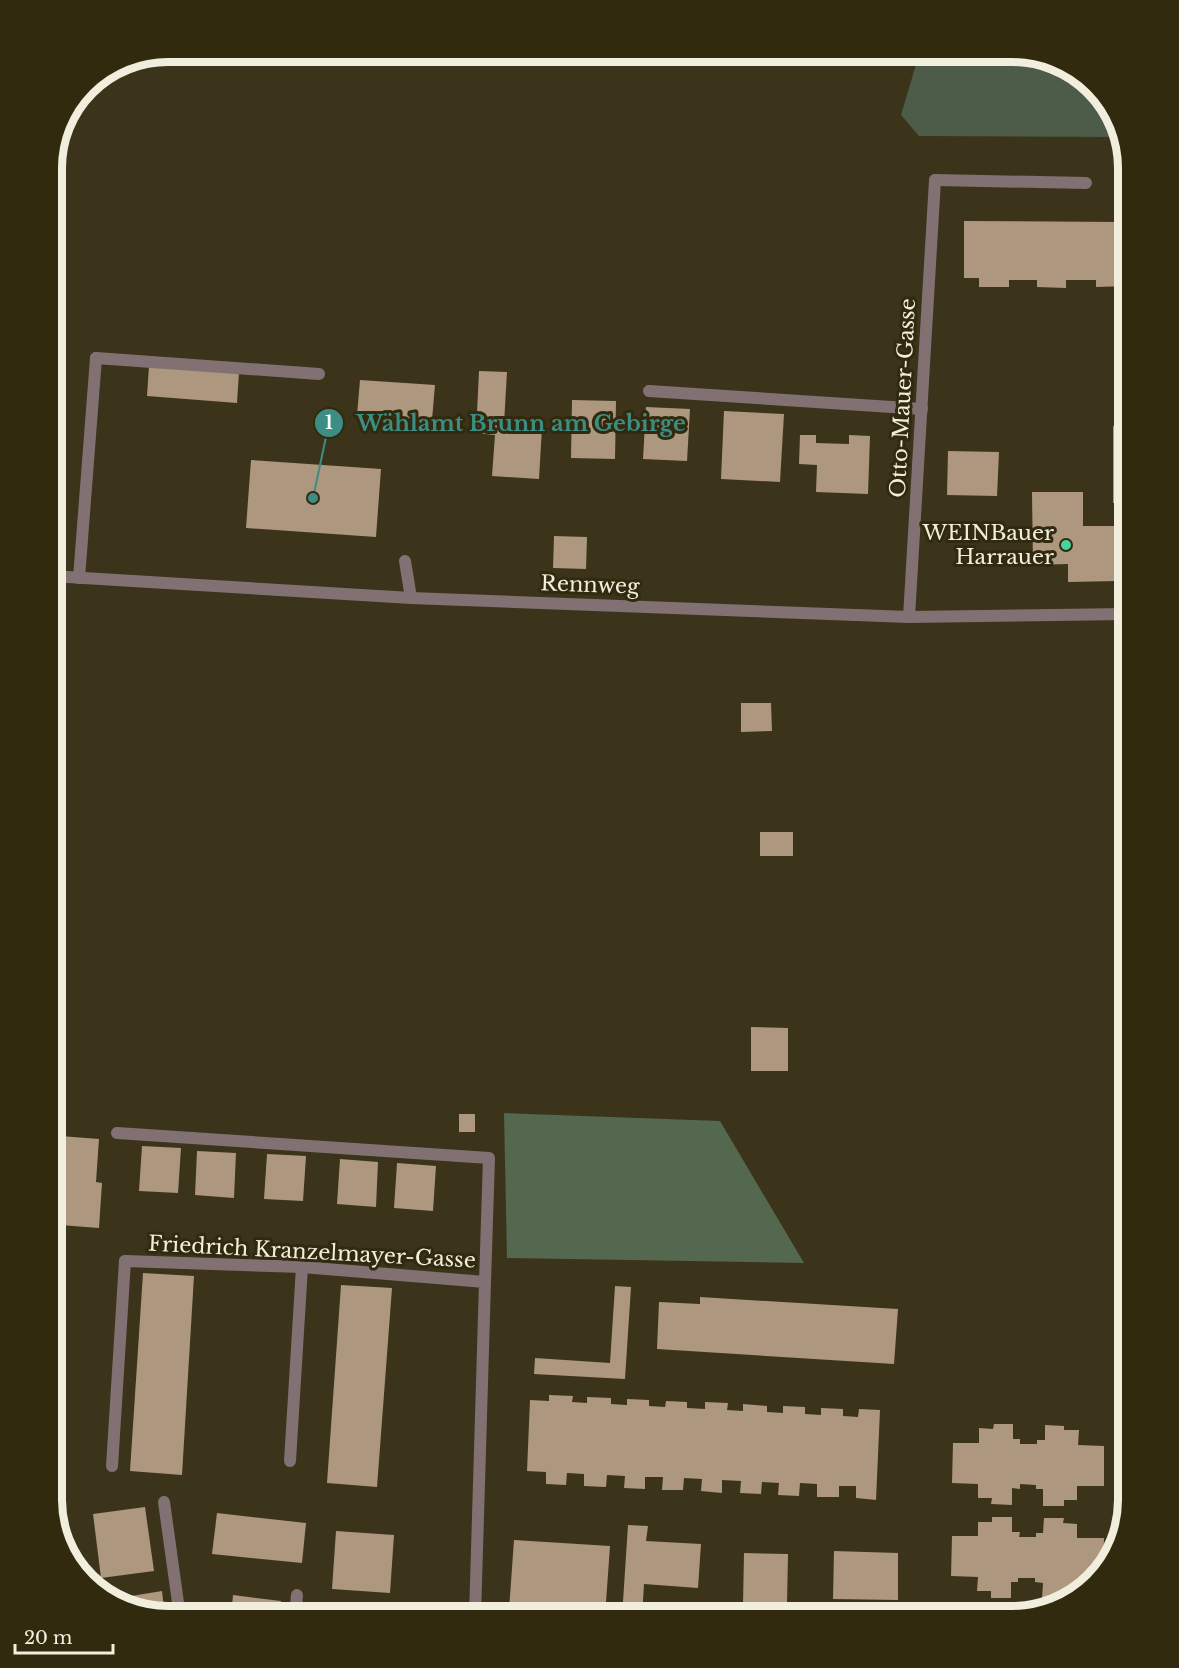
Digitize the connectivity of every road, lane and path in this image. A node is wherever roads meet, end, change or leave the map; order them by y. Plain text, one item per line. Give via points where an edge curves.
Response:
1 (1086, 183) dead end
2 (319, 374) dead end
3 (649, 391) dead end
4 (922, 409) junction
5 (405, 561) dead end
6 (62, 577) edge
7 (79, 578) junction
8 (411, 598) junction
9 (1118, 614) edge
10 (909, 617) junction
11 (117, 1133) dead end
12 (302, 1267) junction
13 (485, 1282) junction
14 (290, 1461) dead end
15 (112, 1466) dead end
16 (164, 1502) dead end
17 (297, 1595) dead end
18 (178, 1606) edge
19 (296, 1606) edge
20 (475, 1606) edge

1 - 4 street, Otto-Mauer-Gasse via 935,180
2 - 7 street via 96,358
3 - 4 street
4 - 10 street, Otto-Mauer-Gasse
5 - 8 street
6 - 7 street, Rennweg
7 - 8 street, Rennweg
8 - 10 street, Rennweg
9 - 10 street, Rennweg
11 - 13 street via 489,1158
12 - 13 street, Friedrich Kranzelmayer-Gasse
12 - 14 street
12 - 15 street, Friedrich Kranzelmayer-Gasse via 125,1261
13 - 20 street, Friedrich Kranzelmayer-Gasse
16 - 18 street
17 - 19 street

